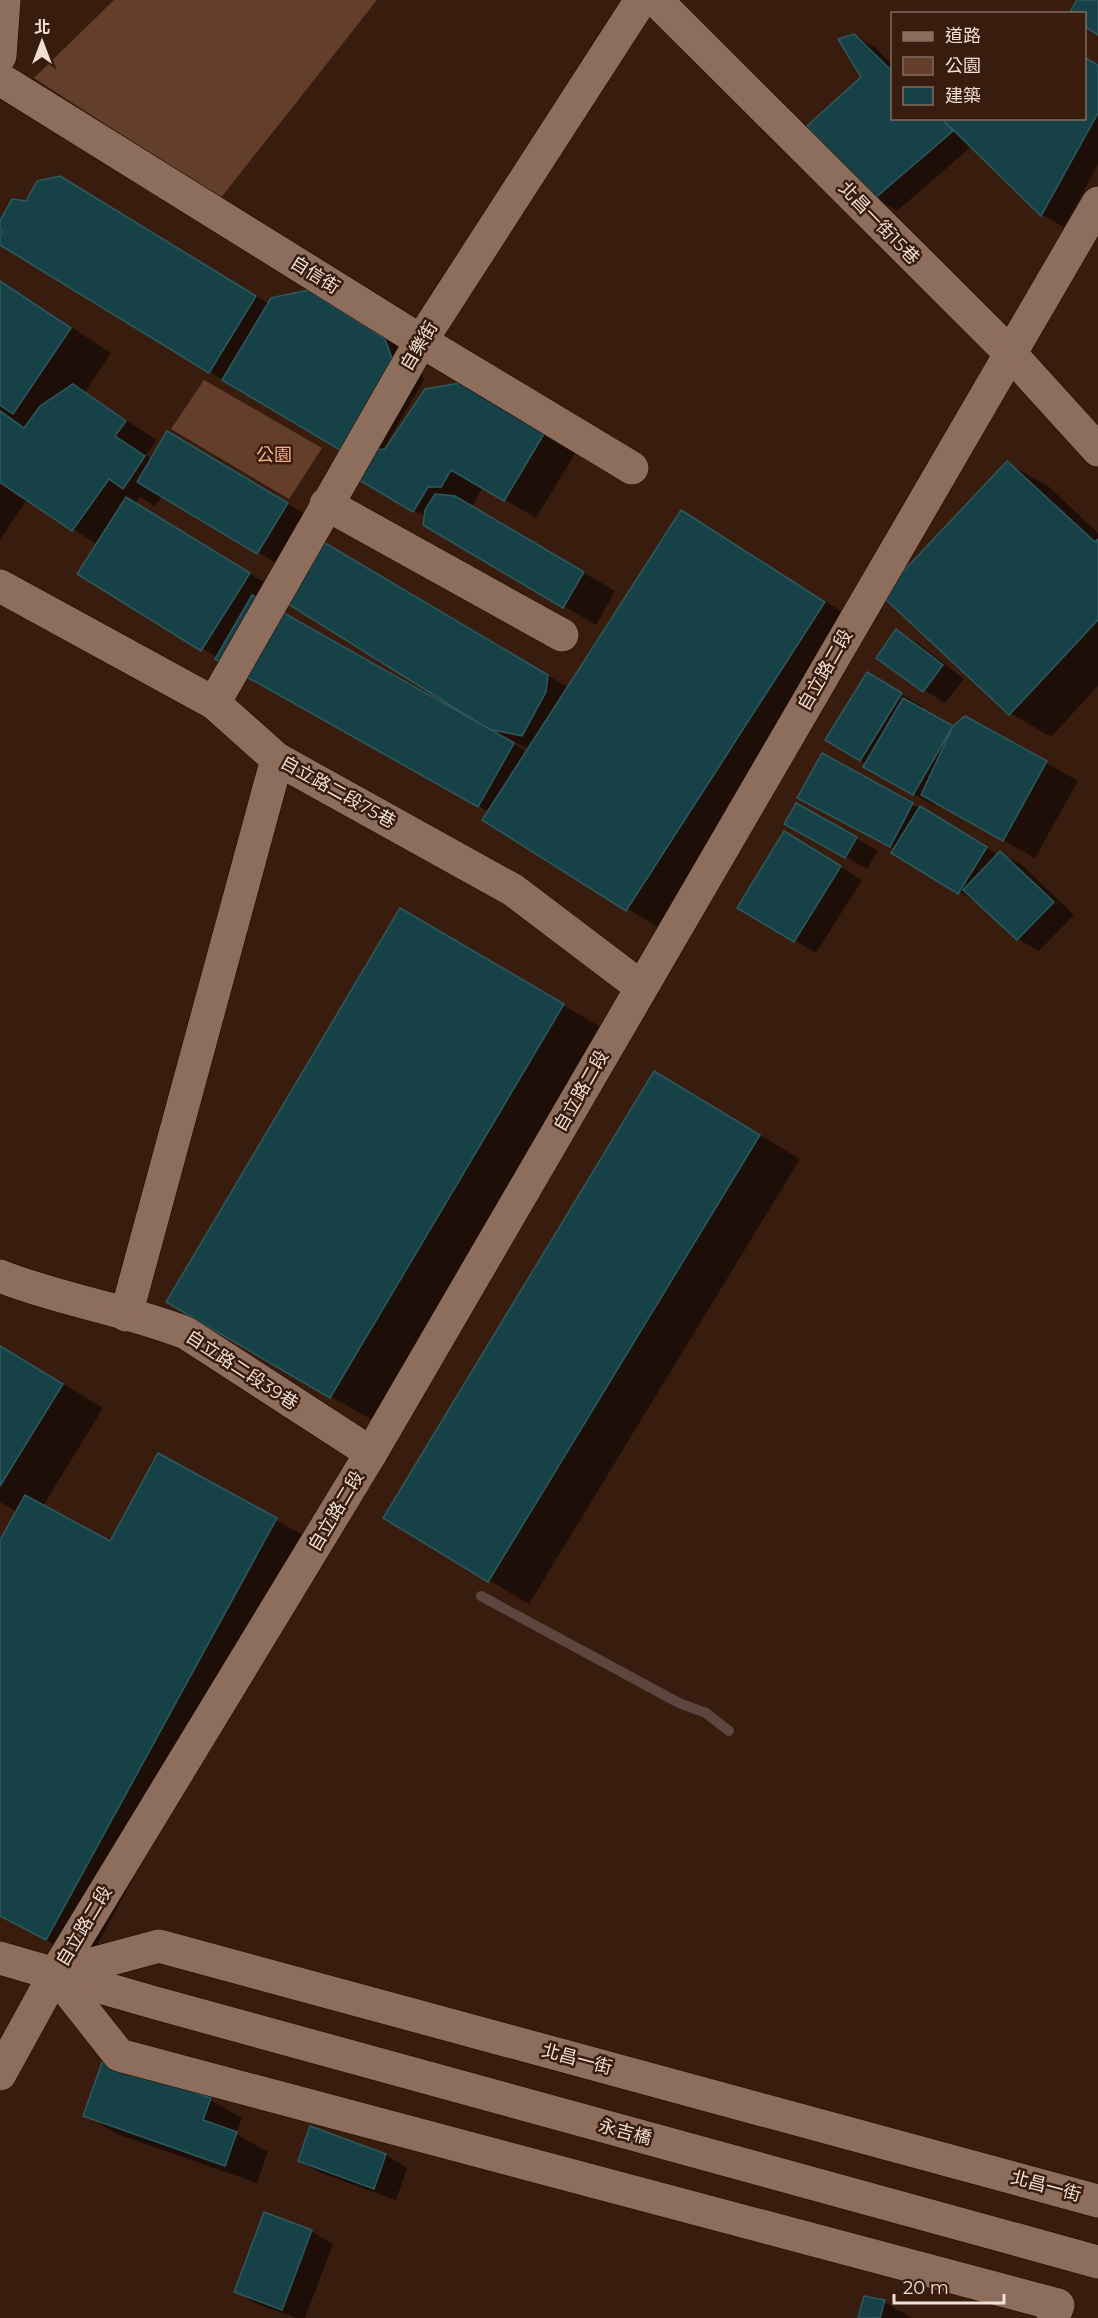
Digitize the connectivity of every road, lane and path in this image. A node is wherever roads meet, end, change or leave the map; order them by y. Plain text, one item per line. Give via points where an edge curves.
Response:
1 (4, 0) edge
2 (641, 0) edge
3 (656, 0) edge
4 (0, 57) edge
5 (0, 79) edge
6 (1098, 203) edge
7 (421, 341) junction
8 (1010, 353) junction
9 (1098, 450) edge
10 (632, 468) dead end
11 (326, 504) junction
12 (0, 586) edge
13 (562, 635) dead end
14 (214, 703) junction
15 (277, 759) junction
16 (641, 987) junction
17 (0, 1276) edge
18 (126, 1315) junction
19 (371, 1453) junction
20 (0, 1958) edge
21 (55, 1974) junction
22 (0, 2074) edge
23 (1098, 2201) edge
24 (1098, 2262) edge
25 (1053, 2318) edge

1 - 4 street
2 - 7 street, 自樂街
3 - 8 street, 北昌一街15巷
5 - 7 street, 自信街
6 - 8 street, 自立路二段
7 - 10 street, 自信街
7 - 11 street, 自樂街
8 - 9 street, 北昌一街15巷
8 - 16 street, 自立路二段
11 - 13 street
11 - 14 street, 自樂街
12 - 14 street, 自立路二段75巷
14 - 15 street, 自立路二段75巷
15 - 16 street, 自立路二段75巷 via 513,890
15 - 18 street
16 - 19 street, 自立路二段
17 - 18 street, 自立路二段39巷
18 - 19 street, 自立路二段39巷 via 186,1333
19 - 21 street, 自立路二段
20 - 21 street, 永吉橋
21 - 22 street, 自立路二段
21 - 23 street, 北昌一街 via 159,1946
21 - 24 street, 永吉橋
21 - 25 street via 118,2055 1058,2305

